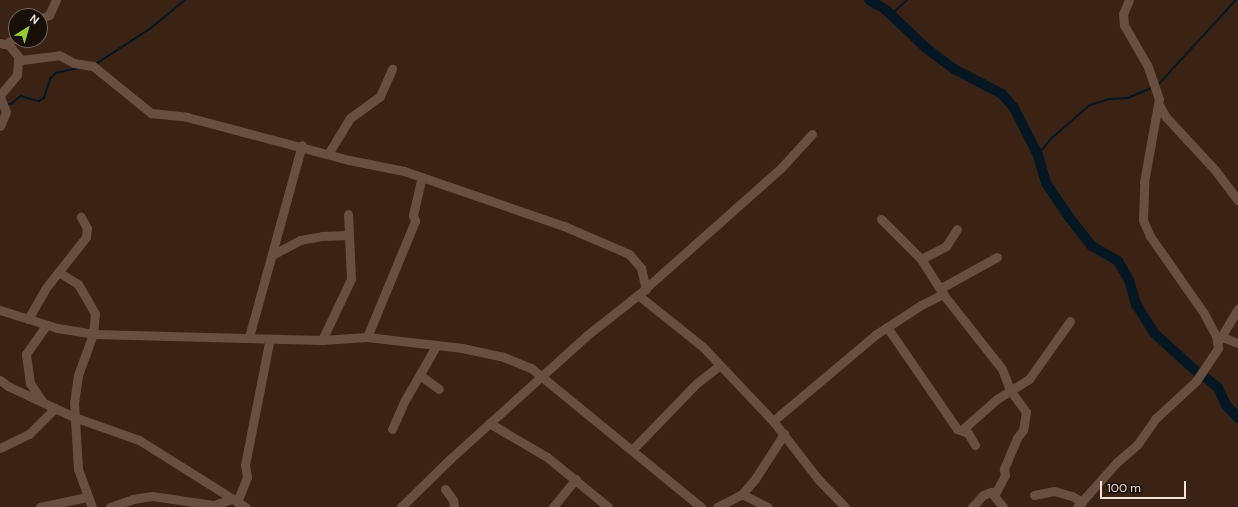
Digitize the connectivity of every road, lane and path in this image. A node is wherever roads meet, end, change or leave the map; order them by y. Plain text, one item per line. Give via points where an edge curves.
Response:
1 (56, 0) edge
2 (1129, 0) edge
3 (48, 15) edge
4 (3, 44) edge
5 (18, 59) junction
6 (392, 69) dead end
7 (0, 96) edge
8 (1159, 105) junction
9 (0, 126) edge
10 (812, 134) dead end
11 (302, 145) junction
12 (328, 154) junction
13 (422, 177) junction
14 (1238, 200) edge
15 (348, 214) dead end
16 (81, 217) dead end
17 (881, 219) dead end
18 (957, 229) dead end
19 (348, 235) junction
20 (272, 255) junction
21 (997, 257) dead end
22 (921, 259) junction
23 (58, 272) junction
24 (646, 289) junction
25 (942, 291) junction
26 (638, 295) junction
27 (1238, 309) edge
28 (0, 310) edge
29 (28, 319) junction
30 (1070, 321) dead end
31 (46, 325) junction
32 (887, 327) junction
33 (93, 334) junction
34 (249, 337) junction
35 (367, 337) junction
36 (270, 338) junction
37 (1220, 339) junction
38 (322, 340) junction
39 (1238, 343) edge
40 (436, 346) junction
41 (720, 365) junction
42 (421, 376) junction
43 (542, 376) junction
44 (0, 380) edge
45 (439, 389) dead end
46 (1010, 390) junction
47 (42, 402) junction
48 (55, 408) junction
49 (74, 416) junction
50 (773, 421) junction
51 (489, 423) junction
52 (392, 428) dead end
53 (963, 429) junction
54 (784, 434) junction
55 (975, 445) dead end
56 (1, 447) edge
57 (632, 450) junction
58 (576, 479) junction
59 (446, 489) dead end
60 (742, 494) junction
61 (995, 494) junction
62 (1034, 495) dead end
63 (87, 497) junction
64 (234, 500) junction
65 (1079, 504) edge
66 (40, 507) edge
67 (92, 507) edge
68 (110, 507) edge
69 (246, 507) edge
70 (401, 507) edge
71 (454, 507) edge
72 (553, 507) edge
73 (608, 507) edge
74 (701, 507) edge
75 (717, 507) edge
76 (768, 507) edge
77 (845, 507) edge
78 (972, 507) edge
79 (1003, 507) edge

1 - 3 street
2 - 8 street via 1123,14 1124,25 1151,74
4 - 5 street
5 - 7 street via 16,75
5 - 11 street via 63,57 74,63 93,66 151,113 187,117
6 - 12 street via 380,96 350,118
7 - 9 street via 6,112
8 - 14 street via 1166,117 1215,170
8 - 37 street via 1144,182 1143,220 1150,236
10 - 24 street via 781,168
11 - 12 street
11 - 20 street
12 - 13 street
13 - 24 street via 457,187 614,245 638,263
13 - 35 street via 413,215 415,221
15 - 19 street
16 - 23 street via 88,232
17 - 22 street
18 - 22 street via 946,246
19 - 20 street via 300,240
19 - 38 street via 352,262 350,286 329,320
20 - 34 street
21 - 25 street
22 - 25 street
23 - 29 street via 40,296
23 - 33 street via 78,284 89,301 95,314
24 - 26 street
25 - 32 street
25 - 46 street via 1002,369
26 - 41 street via 678,325
26 - 43 street
27 - 37 street
28 - 29 street
29 - 31 street
30 - 46 street via 1029,379
31 - 33 street
31 - 47 street via 29,348 26,363 30,383
32 - 50 street via 852,353
32 - 53 street via 958,429
33 - 34 street
33 - 49 street via 78,375
34 - 36 street
35 - 38 street
35 - 40 street
36 - 38 street
36 - 64 street via 245,465 247,477
37 - 39 street
37 - 65 street via 1215,353 1196,381 1155,419 1137,445 1116,463
40 - 42 street
40 - 43 street via 519,361
41 - 50 street
41 - 57 street via 697,383
42 - 45 street
42 - 52 street via 405,400
43 - 51 street
43 - 57 street
44 - 47 street
46 - 53 street
46 - 61 street via 1026,412 1024,426
47 - 48 street
48 - 49 street
48 - 56 street via 29,434
49 - 63 street via 78,469
49 - 64 street via 139,440
50 - 54 street
51 - 58 street via 547,457
51 - 70 street
53 - 55 street
54 - 60 street via 755,480
54 - 77 street
57 - 74 street
58 - 72 street
58 - 73 street
59 - 71 street via 454,500
60 - 75 street
60 - 76 street
61 - 78 street via 988,492
61 - 79 street
62 - 65 street via 1054,491 1072,496
63 - 66 street
63 - 67 street
64 - 68 street via 214,505 152,496 132,499
64 - 69 street

